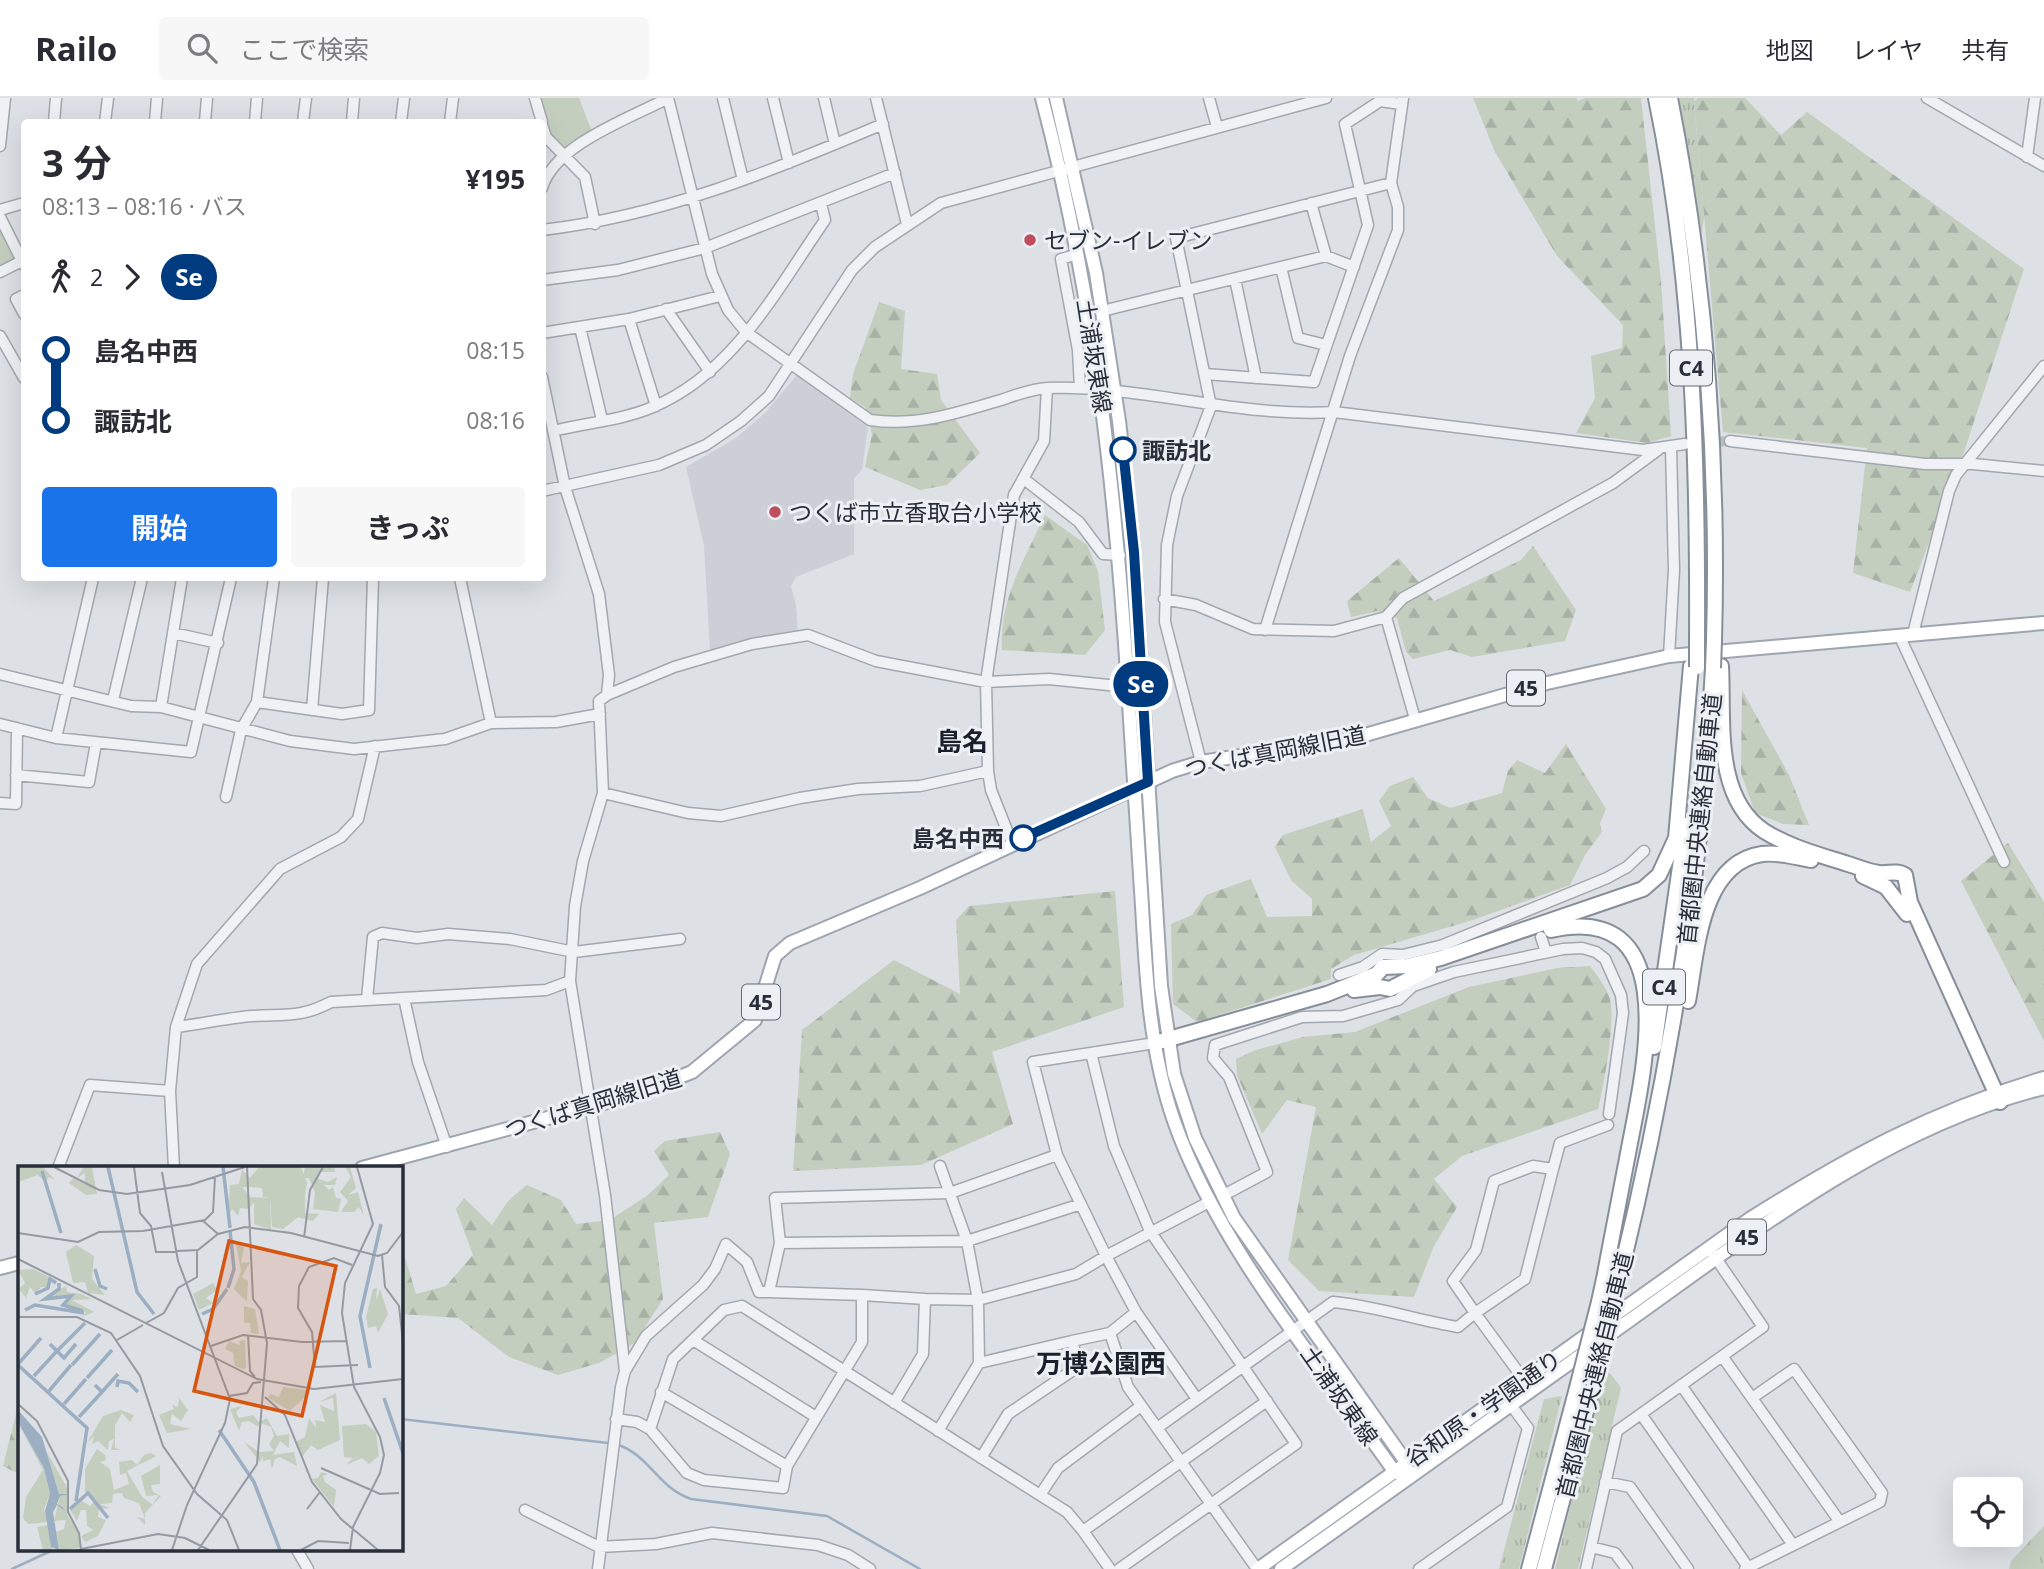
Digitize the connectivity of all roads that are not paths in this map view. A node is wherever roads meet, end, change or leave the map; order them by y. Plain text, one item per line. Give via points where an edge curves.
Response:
1 (5, 98) edge
2 (56, 98) edge
3 (108, 98) edge
4 (157, 98) edge
5 (207, 98) edge
6 (257, 98) edge
7 (306, 98) edge
8 (354, 98) edge
9 (404, 98) edge
10 (453, 98) edge
11 (534, 98) edge
12 (668, 98) edge
13 (723, 98) edge
14 (773, 98) edge
15 (824, 98) edge
16 (876, 98) edge
17 (1042, 98) edge
18 (1056, 98) edge
19 (1209, 98) edge
20 (1326, 98) edge
21 (1656, 98) edge
22 (1670, 98) edge
23 (1927, 98) edge
24 (2035, 98) edge
25 (1402, 101) edge
26 (54, 119) edge
27 (106, 119) edge
28 (155, 119) edge
29 (205, 119) edge
30 (255, 119) edge
31 (303, 119) edge
32 (352, 119) edge
33 (401, 119) edge
34 (450, 119) edge
35 (540, 119) edge
36 (883, 124) junction
37 (1217, 128) junction
38 (546, 137) edge
39 (835, 144) junction
40 (0, 146) edge
41 (563, 156) junction
42 (2027, 157) junction
43 (789, 163) junction
44 (2044, 166) edge
45 (1067, 167) junction
46 (895, 173) junction
47 (546, 176) edge
48 (743, 180) junction
49 (1391, 183) junction
50 (1360, 190) junction
51 (693, 199) junction
52 (1311, 203) junction
53 (21, 204) edge
54 (821, 204) junction
55 (0, 211) edge
56 (0, 217) edge
57 (596, 224) junction
58 (907, 224) junction
59 (546, 230) edge
60 (705, 248) junction
61 (1078, 254) junction
62 (21, 256) edge
63 (1326, 256) junction
64 (21, 263) edge
65 (1281, 267) junction
66 (1354, 267) junction
67 (0, 272) edge
68 (546, 279) edge
69 (1235, 279) junction
70 (1189, 291) junction
71 (720, 296) junction
72 (666, 309) junction
73 (1102, 311) junction
74 (629, 319) junction
75 (580, 327) junction
76 (546, 332) edge
77 (746, 332) junction
78 (0, 336) edge
79 (1326, 345) junction
80 (791, 363) junction
81 (2044, 366) edge
82 (710, 372) junction
83 (21, 373) edge
84 (1205, 374) junction
85 (1256, 378) junction
86 (1047, 388) junction
87 (1080, 388) junction
88 (1108, 389) junction
89 (546, 403) edge
90 (1211, 405) junction
91 (656, 406) junction
92 (1334, 412) junction
93 (602, 419) junction
94 (554, 431) junction
95 (1730, 441) tunnel mouth
96 (1685, 444) tunnel mouth
97 (1671, 448) junction
98 (1658, 450) junction
99 (1966, 465) junction
100 (2044, 471) edge
101 (1024, 479) junction
102 (565, 487) junction
103 (546, 490) edge
104 (1120, 555) junction
105 (92, 581) edge
106 (141, 581) edge
107 (182, 581) edge
108 (230, 581) edge
109 (274, 581) edge
110 (323, 581) edge
111 (373, 581) edge
112 (461, 581) edge
113 (1164, 599) junction
114 (1385, 617) junction
115 (2044, 623) edge
116 (1265, 630) junction
117 (173, 633) junction
118 (1913, 634) junction
119 (1899, 635) junction
120 (218, 643) junction
121 (1668, 656) junction
122 (1694, 667) junction
123 (1717, 667) junction
124 (0, 674) edge
125 (986, 682) junction
126 (1128, 687) junction
127 (66, 690) junction
128 (607, 695) junction
129 (113, 700) junction
130 (257, 702) junction
131 (161, 707) junction
132 (312, 710) junction
133 (600, 714) junction
134 (198, 718) junction
135 (1415, 719) junction
136 (491, 723) junction
137 (0, 724) edge
138 (17, 728) junction
139 (241, 730) junction
140 (56, 738) junction
141 (96, 743) junction
142 (375, 747) junction
143 (1201, 762) junction
144 (988, 771) junction
145 (16, 775) junction
146 (1148, 782) junction
147 (1134, 788) junction
148 (603, 793) junction
149 (226, 797) dead end
150 (0, 803) edge
151 (1012, 843) junction
152 (1644, 851) dead end
153 (2004, 862) dead end
154 (1531, 907) junction
155 (1535, 919) dead end
156 (1541, 937) dead end
157 (680, 939) dead end
158 (574, 952) junction
159 (1546, 952) junction
160 (1938, 967) junction
161 (1339, 975) dead end
162 (570, 981) junction
163 (1328, 994) junction
164 (404, 998) junction
165 (367, 999) junction
166 (176, 1027) junction
167 (1161, 1041) junction
168 (1091, 1053) junction
169 (2044, 1078) edge
170 (2044, 1088) edge
171 (170, 1091) junction
172 (1662, 1093) junction
173 (1999, 1097) junction
174 (589, 1107) junction
175 (447, 1147) junction
176 (1057, 1155) junction
177 (59, 1166) edge
178 (174, 1166) edge
179 (370, 1166) edge
180 (940, 1167) dead end
181 (1553, 1169) junction
182 (950, 1194) junction
183 (1222, 1196) junction
184 (1209, 1202) junction
185 (1081, 1204) junction
186 (1150, 1231) junction
187 (967, 1241) junction
188 (780, 1243) junction
189 (1712, 1254) junction
190 (1106, 1256) junction
191 (18, 1263) edge
192 (0, 1268) edge
193 (1605, 1274) junction
194 (769, 1292) junction
195 (862, 1295) junction
196 (925, 1299) junction
197 (978, 1300) junction
198 (1136, 1312) junction
199 (1475, 1313) junction
200 (1306, 1322) junction
201 (1294, 1330) junction
202 (1110, 1333) junction
203 (693, 1340) junction
204 (1072, 1341) junction
205 (1723, 1356) junction
206 (979, 1363) junction
207 (1242, 1365) junction
208 (625, 1371) junction
209 (845, 1373) junction
210 (1524, 1380) junction
211 (1681, 1385) junction
212 (661, 1392) junction
213 (1752, 1398) junction
214 (1197, 1399) junction
215 (1267, 1401) junction
216 (894, 1403) junction
217 (1511, 1405) junction
218 (1141, 1406) junction
219 (1641, 1414) junction
220 (816, 1417) junction
221 (616, 1419) junction
222 (1157, 1428) junction
223 (650, 1429) junction
224 (938, 1431) junction
225 (981, 1458) junction
226 (1181, 1462) junction
227 (1406, 1462) junction
228 (787, 1466) junction
229 (1394, 1471) junction
230 (1408, 1478) junction
231 (1605, 1482) junction
232 (1040, 1495) junction
233 (1210, 1504) junction
234 (525, 1510) dead end
235 (1840, 1522) junction
236 (1083, 1531) junction
237 (1793, 1545) junction
238 (599, 1547) junction
239 (1591, 1547) junction
240 (298, 1552) edge
241 (1433, 1565) edge
242 (1747, 1568) edge
243 (308, 1569) edge
244 (598, 1569) edge
245 (870, 1569) edge
246 (1110, 1569) edge
247 (1119, 1569) edge
248 (1258, 1569) edge
249 (1280, 1569) edge
250 (1419, 1569) edge
251 (1529, 1569) edge
252 (1544, 1569) edge
253 (1586, 1569) edge
254 (1627, 1569) edge
255 (1688, 1569) edge

1 - 40 street
2 - 26 street
3 - 27 street
4 - 28 street
5 - 29 street
6 - 30 street
7 - 31 street
8 - 32 street
9 - 33 street
10 - 34 street
11 - 35 street
12 - 41 street
12 - 51 street
13 - 48 street
14 - 43 street
15 - 39 street
16 - 36 street
17 - 45 main road, 土浦坂東線
18 - 45 main road, 土浦坂東線
19 - 37 street
20 - 37 street
21 - 122 highway, 首都圏中央連絡自動車道 / C4, bridge via 1683,261 1690,343 1698,540
22 - 123 highway, 首都圏中央連絡自動車道 / C4, bridge via 1709,386
23 - 42 street
24 - 42 street
25 - 49 street
25 - 50 street via 1380,101 1345,124
36 - 39 street
36 - 46 street
37 - 45 street
38 - 41 street
39 - 43 street
41 - 47 street
41 - 57 street via 585,177
42 - 44 street
43 - 48 street
45 - 58 street via 952,199
45 - 61 main road, 土浦坂東線
45 - 73 main road, 土浦坂東線
46 - 54 street
46 - 58 street
48 - 51 street
49 - 50 street
49 - 92 street via 1398,230
50 - 52 street
50 - 66 street via 1368,225
51 - 57 street
51 - 60 street
52 - 63 street
52 - 70 street via 1176,238
53 - 55 street
54 - 60 street
54 - 77 street via 825,220
56 - 62 street
57 - 59 street
58 - 80 street via 852,270
60 - 68 street via 618,270
60 - 71 street
61 - 87 street via 1061,259
61 - 88 main road, 土浦坂東線
63 - 65 street
63 - 66 street
64 - 67 street
65 - 69 street
65 - 79 street via 1298,338
66 - 79 street
69 - 70 street
69 - 85 street
70 - 73 street
70 - 84 street
71 - 72 street
71 - 77 street
72 - 74 street
72 - 82 street
73 - 88 main road, 土浦坂東線
74 - 75 street
74 - 91 street
75 - 76 street
75 - 93 street
77 - 80 street
77 - 82 street
78 - 83 street
79 - 85 street via 1314,382
80 - 86 street via 858,414 889,423 936,419
80 - 102 street via 769,396 706,445 660,465
81 - 99 street
82 - 91 street
84 - 85 street
84 - 90 street
86 - 87 street
86 - 101 street via 1044,441
87 - 88 street
88 - 90 street
88 - 104 main road, 土浦坂東線
88 - 146 main road, 土浦坂東線 via 1134,552
89 - 94 street
90 - 92 street via 1289,415
90 - 113 street via 1177,496 1167,545
91 - 93 street
92 - 98 street
92 - 116 street
93 - 94 street
94 - 102 street
95 - 99 street
96 - 97 street
97 - 98 street
97 - 121 street via 1674,570
98 - 114 street via 1613,483 1403,598
99 - 100 street
99 - 118 street via 1949,491
101 - 104 street via 1079,522 1103,554
101 - 125 street via 1014,495
102 - 103 street
102 - 128 street via 600,594
104 - 126 main road, 土浦坂東線
105 - 127 street
106 - 129 street
107 - 117 street
108 - 120 street
109 - 130 street
110 - 132 street
111 - 132 street via 369,710 342,714
112 - 136 street
113 - 116 street via 1196,605
113 - 143 street via 1165,622
114 - 116 street via 1334,631
114 - 135 street
115 - 118 main road, つくば真岡線旧道
117 - 120 street
117 - 131 street
118 - 119 main road, つくば真岡線旧道 / 45
119 - 121 main road, つくば真岡線旧道 / 45
119 - 153 street
120 - 134 street
121 - 135 main road, つくば真岡線旧道 / 45
122 - 163 highway via 1676,838 1659,875 1643,889 1620,899 1440,958 1383,967 1377,974
122 - 193 highway, 首都圏中央連絡自動車道 / C4 via 1692,772 1670,949 1653,1052
123 - 160 highway via 1728,776 1743,810 1761,829 1800,848 1875,873 1905,875 1910,902
123 - 172 highway, 首都圏中央連絡自動車道 / C4 via 1692,912
124 - 127 street
125 - 126 street via 1049,679
125 - 128 street via 876,660 808,635 752,644 674,667
125 - 144 street
126 - 147 main road, 土浦坂東線
127 - 129 street
127 - 140 street
128 - 133 street via 599,701
129 - 131 street
130 - 132 street
130 - 139 street
131 - 134 street
133 - 136 street via 556,722
133 - 148 street
134 - 139 street
134 - 141 street via 191,752
135 - 143 main road, つくば真岡線旧道 / 45 via 1351,739
136 - 142 street via 445,739
137 - 138 street
138 - 140 street
138 - 145 street
139 - 142 street via 326,746
139 - 149 street
140 - 141 street
141 - 145 street via 89,782
142 - 166 street via 358,819 280,869 258,891 197,964
143 - 146 main road, つくば真岡線旧道 / 45
144 - 148 street via 920,786 800,798 721,816
144 - 151 street
145 - 150 street via 16,804
146 - 147 main road, つくば真岡線旧道 / 45
146 - 167 main road, 土浦坂東線
147 - 151 main road, つくば真岡線旧道 / 45
147 - 167 main road, 土浦坂東線 via 1147,991
148 - 158 street via 583,861 575,906
151 - 174 main road, つくば真岡線旧道 / 45 via 790,943 775,956 754,1020 733,1041 674,1081
152 - 154 street via 1607,878
154 - 155 street
154 - 161 street via 1443,946 1403,955 1382,954
156 - 159 street
157 - 158 street
158 - 162 street
158 - 165 street via 510,939 382,933 373,937
159 - 181 street via 1572,948 1596,952 1605,959 1617,980 1623,1013 1608,1120 1560,1143
159 - 183 street via 1454,972 1413,986 1398,1000 1343,1016 1302,1017 1214,1045 1213,1058 1229,1077 1267,1172
160 - 172 highway via 1900,901 1880,883 1790,856 1749,858 1726,873 1709,905 1683,1028
160 - 173 highway
162 - 164 street via 546,990
162 - 174 street
163 - 167 highway
163 - 193 highway via 1371,987 1390,989 1442,962 1562,927 1600,928 1622,943 1646,987 1647,1038
164 - 165 street
164 - 175 street via 418,1062
165 - 166 street via 331,1002 295,1016 251,1016
166 - 171 street
167 - 168 street
167 - 183 main road, 土浦坂東線
167 - 184 main road, 土浦坂東線 via 1174,1120
168 - 176 street via 1033,1062
168 - 186 street via 1114,1146
169 - 173 main road, 谷和原・学園通り / 45
170 - 173 main road, 谷和原・学園通り / 45
171 - 177 street via 90,1085
171 - 178 street
172 - 252 highway, 首都圏中央連絡自動車道 / C4, bridge via 1597,1370
173 - 189 main road, 谷和原・学園通り / 45 via 1958,1106 1870,1146 1751,1218
174 - 175 main road, つくば真岡線旧道 / 45
174 - 208 street via 605,1195
175 - 179 main road, つくば真岡線旧道 / 45
176 - 182 street
176 - 185 street
180 - 182 street
181 - 199 street via 1525,1279
181 - 199 street via 1533,1166 1494,1181 1476,1250 1453,1281
182 - 187 street
182 - 188 street via 775,1198
183 - 200 main road, 土浦坂東線
184 - 186 street
184 - 201 main road, 土浦坂東線
185 - 187 street
185 - 190 street
186 - 190 street
186 - 207 street
187 - 188 street
187 - 197 street
188 - 194 street
189 - 205 street via 1763,1327
189 - 210 main road, 谷和原・学園通り / 45
189 - 217 main road, 谷和原・学園通り / 45
190 - 197 street via 1076,1274
190 - 198 street
191 - 192 main road
193 - 251 highway, 首都圏中央連絡自動車道 / C4, bridge
194 - 195 street
194 - 208 street via 759,1292 747,1262 726,1244 703,1285 646,1336
195 - 196 street
195 - 209 street via 862,1342
196 - 197 street
196 - 216 street via 923,1354
197 - 206 street
198 - 202 street
198 - 214 street
199 - 200 street via 1458,1327 1373,1306 1333,1302
199 - 210 street
200 - 201 street
200 - 227 main road, 土浦坂東線
201 - 207 street
201 - 229 main road, 土浦坂東線
202 - 204 street
202 - 218 street via 1128,1387
203 - 209 street via 724,1310 742,1306
203 - 212 street via 673,1359
203 - 220 street
204 - 206 street
204 - 225 street via 1079,1366 1008,1414
205 - 211 street
205 - 213 street
206 - 224 street
207 - 214 street
207 - 215 street
208 - 221 street
209 - 216 street
209 - 220 street
210 - 227 main road, 谷和原・学園通り / 45
211 - 219 street
211 - 237 street
212 - 223 street
212 - 228 street
213 - 235 street
213 - 235 street via 1794,1369 1882,1493 1880,1502
214 - 222 street
215 - 226 street
215 - 233 street via 1296,1444
216 - 224 street
217 - 230 main road, 谷和原・学園通り / 45
217 - 241 street via 1528,1428 1507,1507
218 - 222 street
218 - 232 street via 1058,1468
219 - 231 street via 1617,1430
219 - 242 street
220 - 228 street
221 - 223 street
221 - 238 street
222 - 226 street
223 - 228 street via 687,1474 704,1480 783,1489
224 - 225 street
225 - 232 street
226 - 233 street
226 - 236 street
227 - 229 main road, 谷和原・学園通り / 45
227 - 230 main road, 土浦坂東線
229 - 230 main road, 土浦坂東線
229 - 248 main road, 谷和原・学園通り / 45
230 - 249 main road, 谷和原・学園通り / 45
231 - 239 street
231 - 255 street via 1630,1487
232 - 236 street via 1067,1512
233 - 247 street
233 - 248 street
234 - 238 street
235 - 237 street
236 - 246 street
237 - 242 street
238 - 244 street
238 - 245 street via 656,1544 712,1533 818,1545
239 - 253 street
239 - 254 street via 1615,1553
240 - 243 street
241 - 250 street

